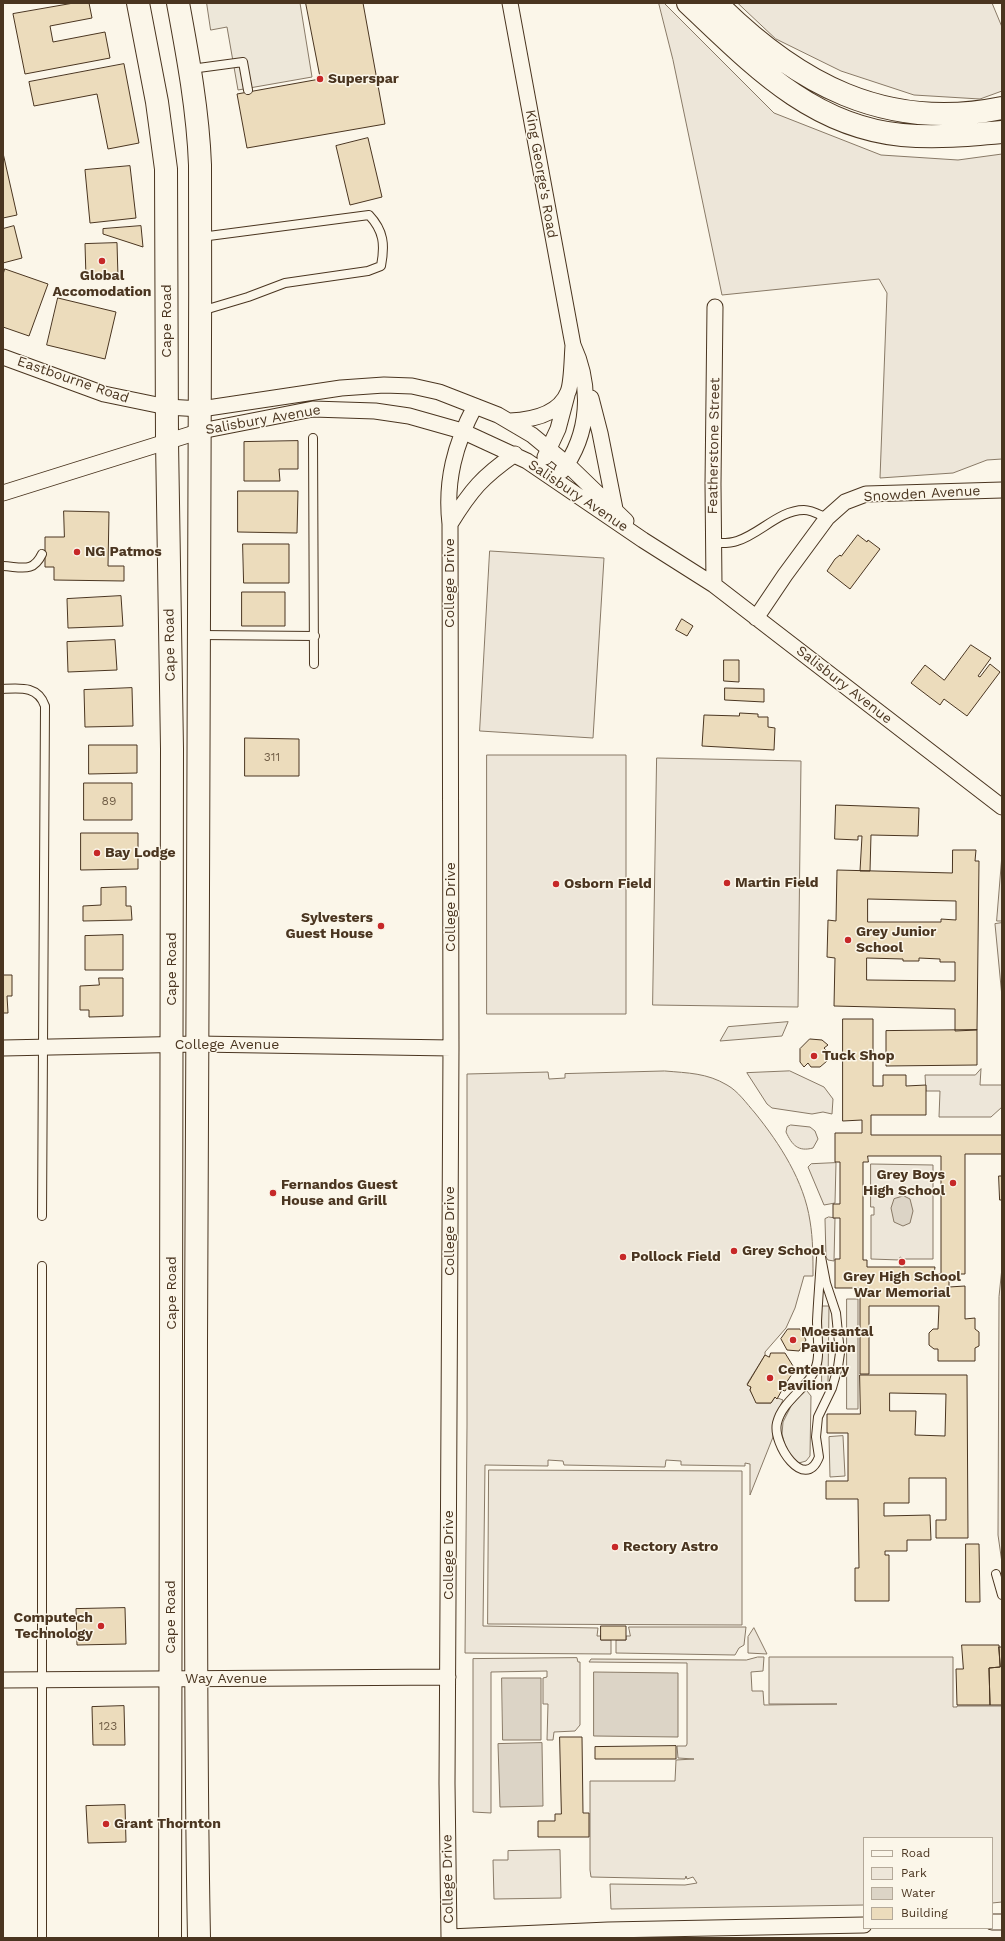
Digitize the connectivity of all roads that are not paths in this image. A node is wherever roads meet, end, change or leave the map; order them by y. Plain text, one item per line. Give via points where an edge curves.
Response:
1 (138, 3) edge
2 (178, 3) edge
3 (510, 3) edge
4 (688, 3) edge
5 (716, 3) edge
6 (190, 69) junction
7 (248, 90) dead end
8 (1002, 108) edge
9 (1002, 132) edge
10 (200, 237) junction
11 (715, 307) dead end
12 (201, 311) junction
13 (573, 345) junction
14 (3, 357) edge
15 (581, 362) junction
16 (568, 392) junction
17 (475, 406) junction
18 (167, 407) junction
19 (201, 408) junction
20 (510, 421) junction
21 (201, 431) junction
22 (462, 431) junction
23 (314, 438) dead end
24 (167, 441) junction
25 (550, 449) junction
26 (515, 454) junction
27 (567, 464) junction
28 (540, 469) junction
29 (555, 480) junction
30 (1002, 490) edge
31 (3, 493) edge
32 (615, 509) junction
33 (827, 518) junction
34 (450, 524) junction
35 (643, 540) junction
36 (713, 543) junction
37 (42, 554) dead end
38 (3, 566) edge
39 (714, 585) junction
40 (756, 618) junction
41 (200, 635) junction
42 (315, 636) junction
43 (314, 664) dead end
44 (3, 689) edge
45 (1002, 807) edge
46 (197, 1044) junction
47 (172, 1045) junction
48 (42, 1047) junction
49 (3, 1048) edge
50 (451, 1048) junction
51 (42, 1216) dead end
52 (821, 1257) joint
53 (42, 1266) dead end
54 (996, 1574) dead end
55 (1002, 1595) edge
56 (448, 1677) junction
57 (170, 1679) junction
58 (196, 1679) junction
59 (3, 1680) edge
60 (43, 1680) junction
61 (863, 1925) edge
62 (814, 1932) edge
63 (42, 1938) edge
64 (170, 1938) edge
65 (199, 1938) edge
66 (449, 1938) edge

1 - 18 main road, Cape Road via 157,102 166,169
2 - 6 main road, Cape Road
3 - 13 street, King George's Road
4 - 9 main road via 782,88 809,106 840,120 873,130 903,135 949,137
5 - 8 main road via 778,58 833,90 878,106 918,113 960,114
6 - 7 lane via 242,62
6 - 10 main road, Cape Road via 199,140
10 - 12 main road, Cape Road
10 - 12 lane via 370,215 377,223 385,248 382,266 368,271 285,283
11 - 36 street, Featherstone Street
12 - 19 main road, Cape Road
13 - 15 street, King George's Road
13 - 16 street, King George's Road
14 - 18 street, Eastbourne Road via 104,394
15 - 27 street, King George's Road via 586,413 576,447
15 - 32 street, King George's Road via 600,433
16 - 20 street via 558,405 545,414 528,420
16 - 25 street, King George's Road
17 - 19 street, Salisbury Avenue via 439,392 412,386 384,384
17 - 20 street, Salisbury Avenue
17 - 22 street, College Drive
18 - 19 street, Salisbury Avenue
18 - 24 main road, Cape Road
19 - 21 main road, Cape Road
20 - 25 street, Salisbury Avenue
21 - 22 street, Salisbury Avenue via 313,409 343,409 409,416
21 - 24 street, Salisbury Avenue
21 - 41 main road, Cape Road
22 - 26 street, Salisbury Avenue
22 - 34 street, College Drive via 449,488
23 - 42 lane
24 - 31 street, Salisbury Avenue
24 - 47 main road, Cape Road via 172,749
25 - 27 street, Salisbury Avenue
25 - 28 street, King George's Road
26 - 28 street, Salisbury Avenue
26 - 34 street, College Drive via 482,479 468,495
27 - 29 street, King George's Road
27 - 32 street, Salisbury Avenue
28 - 29 street, Salisbury Avenue
29 - 35 street, Salisbury Avenue
30 - 33 street, Snowden Avenue via 866,494 845,502
32 - 35 street, Salisbury Avenue
33 - 36 lane via 803,510 784,515 738,541
33 - 40 street, Snowden Avenue
34 - 50 street, College Drive
35 - 39 street, Salisbury Avenue
36 - 39 street, Featherstone Street
37 - 38 lane via 37,565 31,567
39 - 40 street, Salisbury Avenue
40 - 45 street, Salisbury Avenue
41 - 42 lane
41 - 46 main road, Cape Road
42 - 43 lane
44 - 48 lane via 31,690 38,693 45,706
46 - 47 street, College Avenue
46 - 50 street, College Avenue
46 - 58 main road, Cape Road
47 - 48 street, College Avenue
47 - 57 main road, Cape Road
48 - 49 street, College Avenue
48 - 51 lane
50 - 56 street, College Drive
52 - 52 lane via 836,1313 840,1353 834,1383 818,1417 816,1437 819,1457 813,1466 804,1470 787,1456 779,1440 777,1423 794,1395 810,1380 817,1363
53 - 60 lane
54 - 55 lane
56 - 58 street, Way Avenue
56 - 66 street, College Drive
57 - 58 street, Way Avenue
57 - 60 street, Way Avenue
57 - 64 main road, Cape Road
58 - 65 main road, Cape Road
59 - 60 street, Way Avenue
60 - 63 lane
61 - 62 street
62 - 66 street via 608,1930

